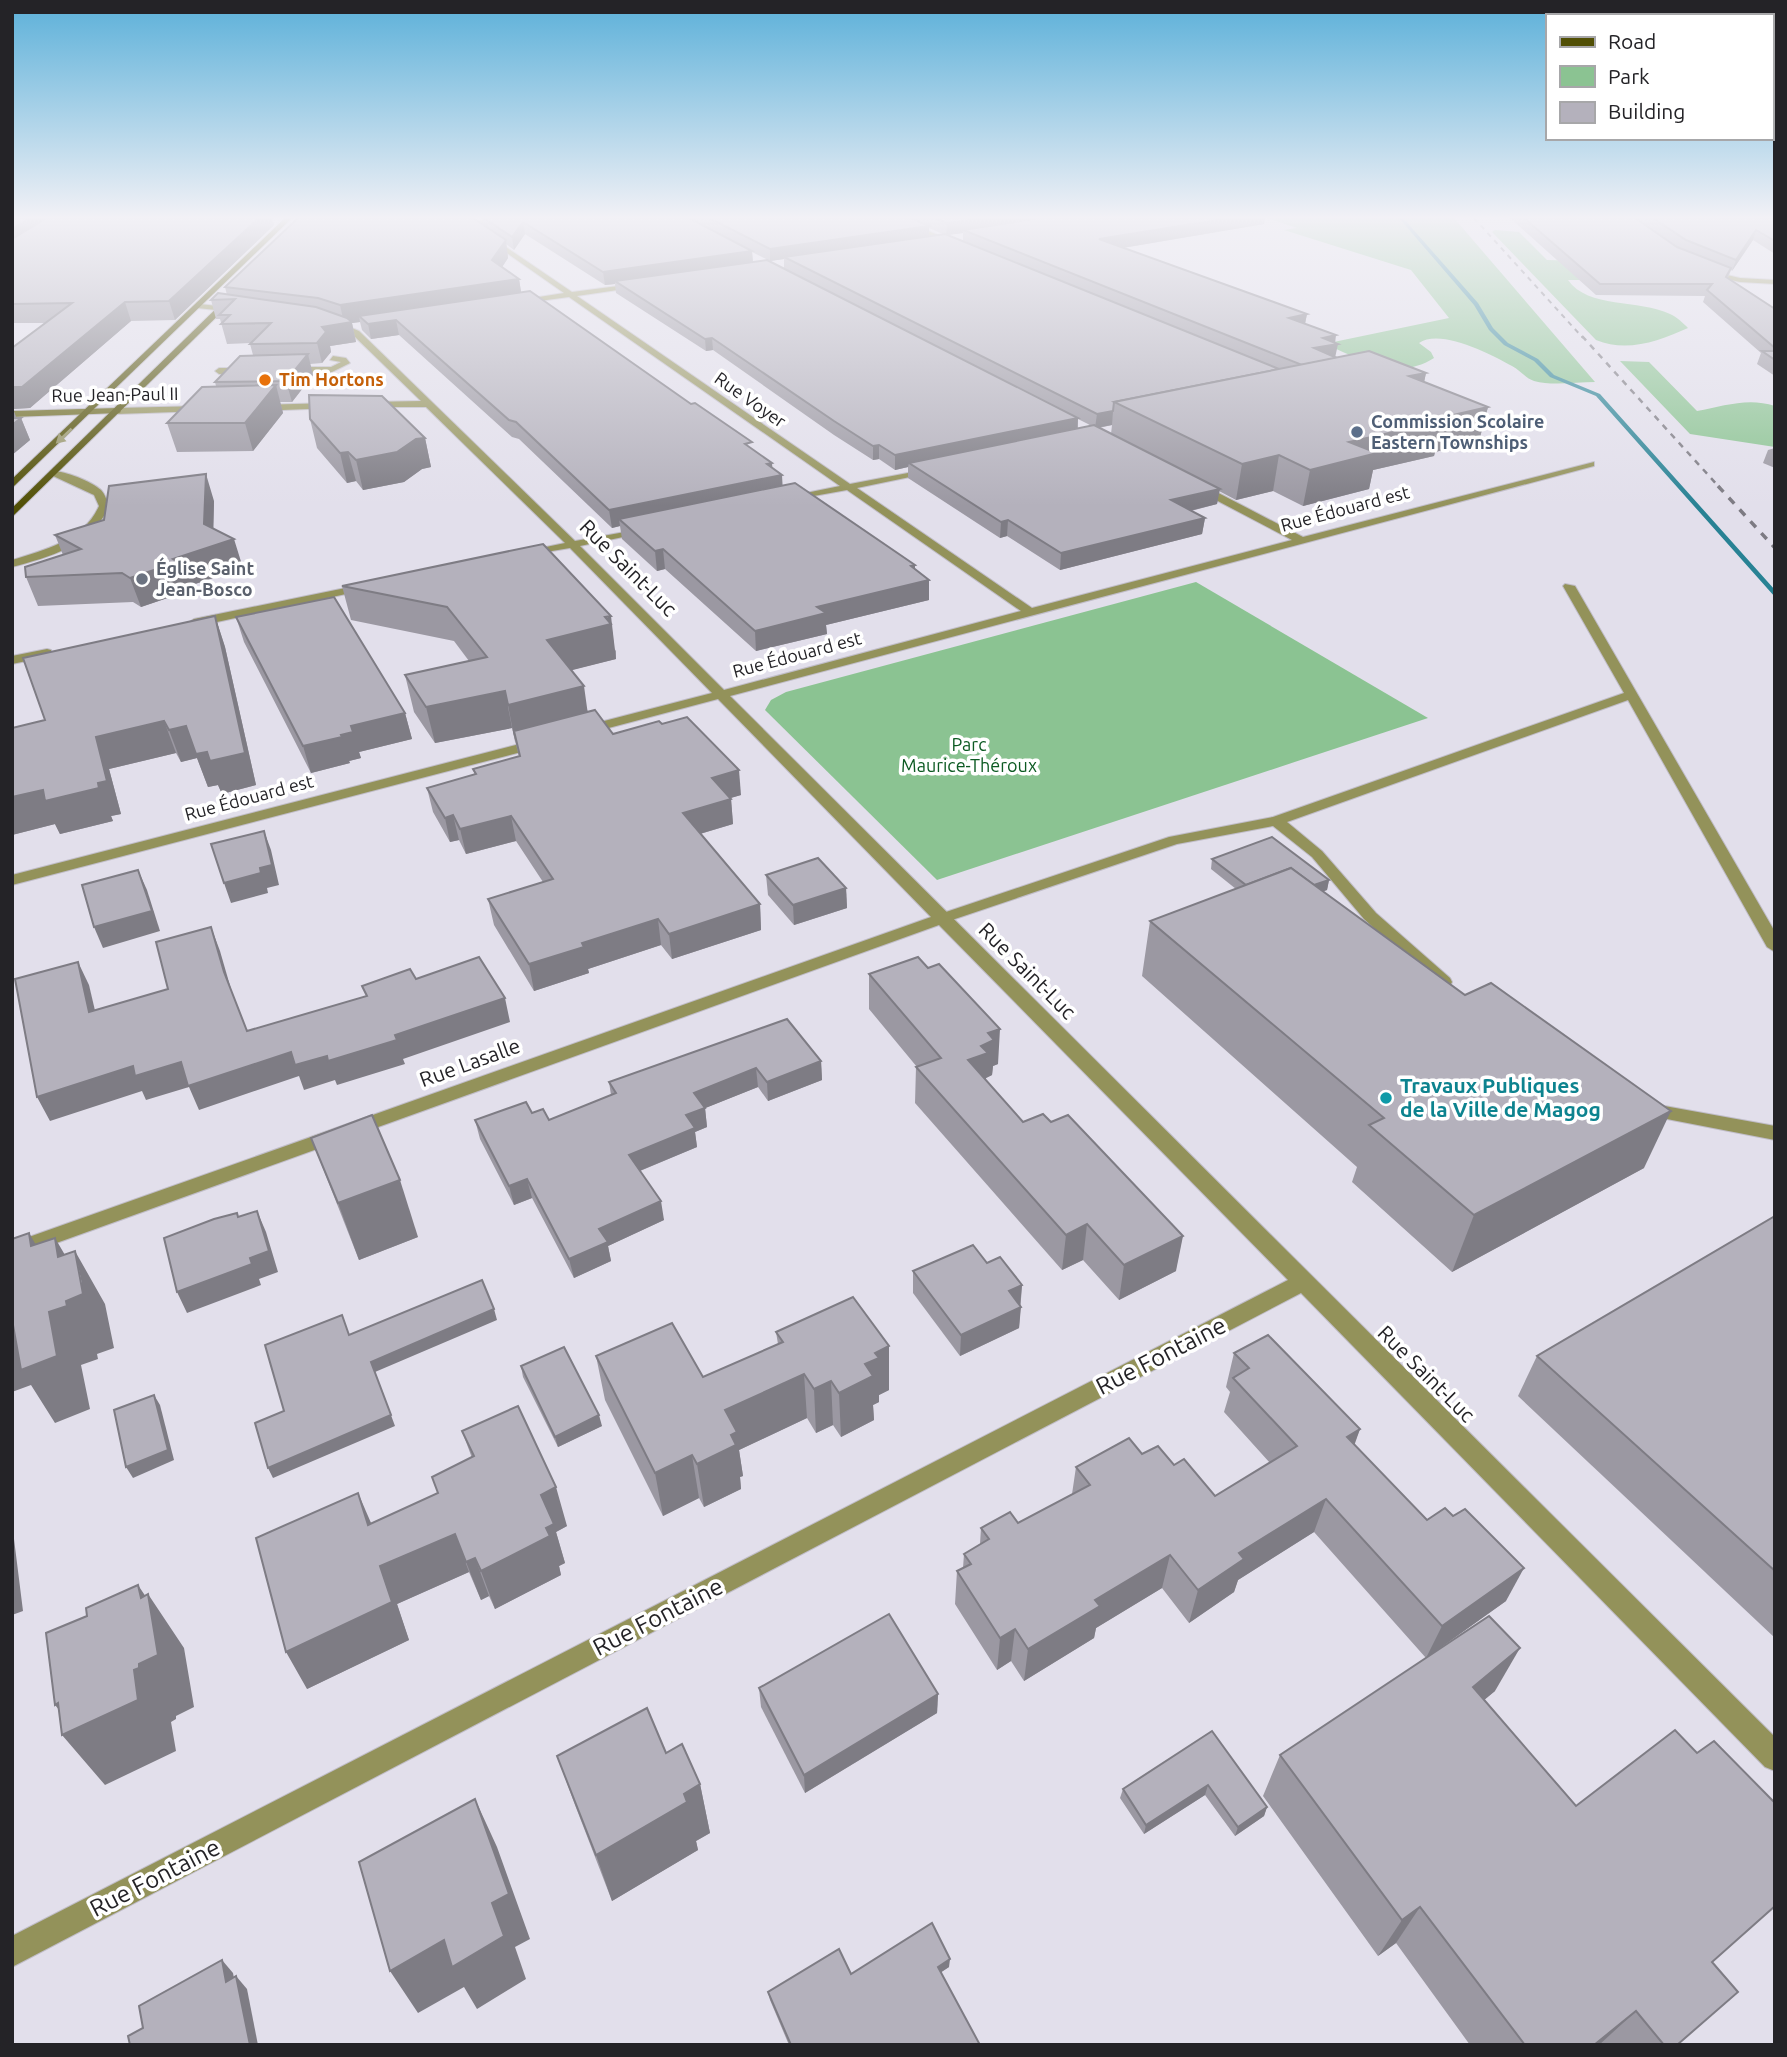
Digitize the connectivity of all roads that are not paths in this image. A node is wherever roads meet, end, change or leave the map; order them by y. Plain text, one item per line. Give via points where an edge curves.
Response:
1 (192, 314) edge
2 (216, 314) edge
3 (597, 314) edge
4 (322, 321) edge
5 (358, 326) edge
6 (347, 328) junction
7 (333, 358) edge
8 (258, 370) edge
9 (284, 370) edge
10 (219, 371) dead end
11 (429, 404) junction
12 (346, 406) edge
13 (360, 406) edge
14 (250, 408) edge
15 (209, 409) edge
16 (117, 411) junction
17 (90, 412) junction
18 (12, 414) edge
19 (1591, 464) dead end
20 (940, 468) edge
21 (54, 473) junction
22 (1194, 484) edge
23 (12, 485) edge
24 (848, 487) junction
25 (783, 500) edge
26 (12, 514) edge
27 (651, 528) edge
28 (1302, 541) junction
29 (572, 544) junction
30 (517, 556) edge
31 (12, 564) edge
32 (380, 584) edge
33 (1570, 586) dead end
34 (1031, 613) junction
35 (177, 626) edge
36 (55, 651) edge
37 (12, 660) edge
38 (721, 695) junction
39 (1632, 695) junction
40 (574, 734) edge
41 (547, 741) edge
42 (1276, 821) junction
43 (12, 880) edge
44 (943, 918) junction
45 (1775, 947) edge
46 (1458, 996) edge
47 (1630, 1105) edge
48 (1775, 1133) edge
49 (12, 1251) edge
50 (1304, 1282) junction
51 (1775, 1757) edge
52 (12, 1952) edge

1 - 17 main road
2 - 16 main road
3 - 24 street, Rue Voyer
4 - 6 street, Rue Saint-Luc
5 - 6 street
6 - 11 street, Rue Saint-Luc
7 - 9 street via 346,363 327,369
8 - 10 street
11 - 13 street
11 - 29 street, Rue Saint-Luc
12 - 14 street
15 - 16 street, Rue Jean-Paul II
16 - 17 street, Rue Jean-Paul II
16 - 21 main road
17 - 18 street, Rue Jean-Paul II
17 -> 23 main road
19 - 28 street, Rue Édouard est
20 - 24 street
21 - 26 main road
21 - 31 street via 97,493 103,513 74,539
22 - 28 street
24 - 25 street
24 - 34 street, Rue Voyer
27 - 29 street
28 - 34 street, Rue Édouard est
29 - 30 street
29 - 38 street, Rue Saint-Luc
32 - 35 street
33 - 39 street
34 - 38 street, Rue Édouard est
36 - 37 street
38 - 40 street, Rue Édouard est
38 - 44 street, Rue Saint-Luc
39 - 42 street, Rue Lasalle
39 - 45 street
41 - 43 street, Rue Édouard est
42 - 44 street, Rue Lasalle via 1154,846
42 - 46 street via 1317,855 1370,916
44 - 49 street, Rue Lasalle
44 - 50 street, Rue Saint-Luc
47 - 48 street
50 - 51 street, Rue Saint-Luc
50 - 52 street, Rue Fontaine

